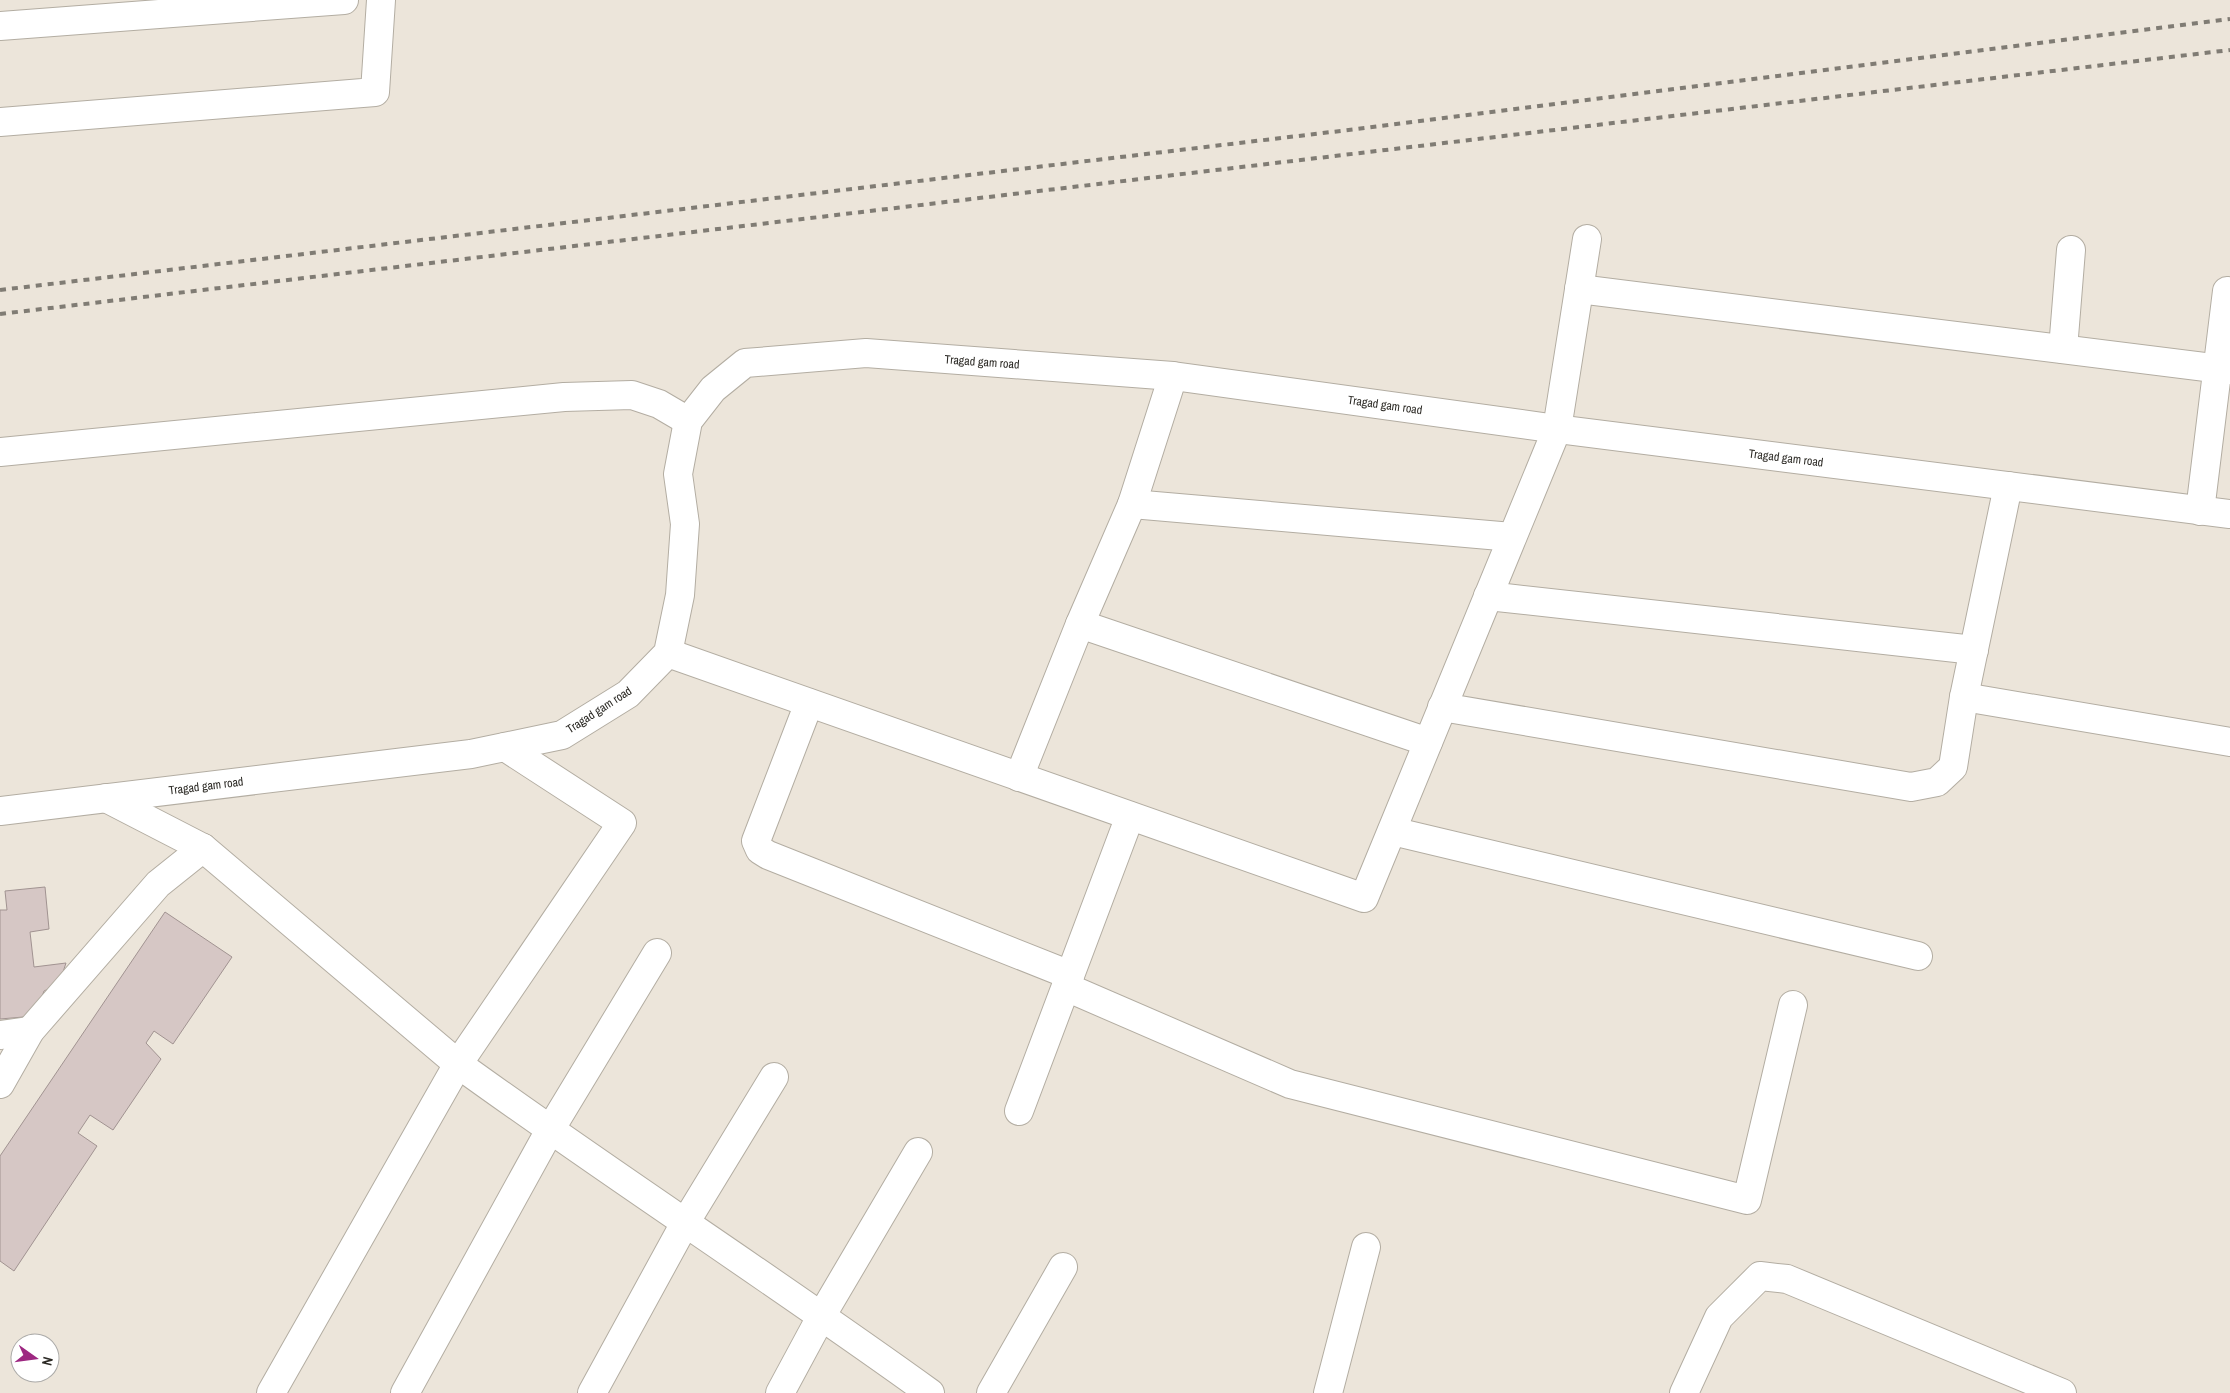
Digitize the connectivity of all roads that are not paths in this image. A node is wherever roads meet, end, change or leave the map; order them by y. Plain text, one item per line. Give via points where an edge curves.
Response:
1 (344, 0) edge
2 (381, 0) edge
3 (0, 26) edge
4 (0, 122) edge
5 (1587, 239) dead end
6 (2071, 250) dead end
7 (1579, 289) junction
8 (2227, 291) dead end
9 (2063, 349) junction
10 (2224, 370) edge
11 (1173, 376) junction
12 (688, 421) junction
13 (1557, 429) junction
14 (0, 452) edge
15 (2008, 486) junction
16 (1132, 504) junction
17 (2200, 511) junction
18 (2230, 514) edge
19 (1512, 537) junction
20 (1488, 596) junction
21 (1080, 624) junction
22 (1974, 650) junction
23 (668, 654) junction
24 (1964, 696) junction
25 (809, 703) junction
26 (1442, 707) junction
27 (1428, 742) junction
28 (2230, 742) edge
29 (505, 747) junction
30 (1019, 777) junction
31 (106, 798) junction
32 (0, 811) edge
33 (1130, 816) junction
34 (1392, 831) junction
35 (203, 848) junction
36 (657, 953) dead end
37 (1918, 956) dead end
38 (1068, 981) junction
39 (1793, 1005) dead end
40 (30, 1031) junction
41 (0, 1035) edge
42 (458, 1064) junction
43 (774, 1077) dead end
44 (0, 1084) edge
45 (1019, 1111) dead end
46 (550, 1130) junction
47 (918, 1152) dead end
48 (685, 1223) junction
49 (1366, 1247) dead end
50 (1064, 1267) dead end
51 (822, 1315) junction
52 (271, 1393) edge
53 (406, 1393) edge
54 (592, 1393) edge
55 (780, 1393) edge
56 (930, 1393) edge
57 (991, 1393) edge
58 (1328, 1393) edge
59 (1684, 1393) edge
60 (2062, 1393) edge

1 - 3 street
2 - 4 street via 375,92
5 - 7 street
6 - 9 street
7 - 9 street
7 - 13 street
8 - 10 street
9 - 10 street
10 - 17 street
11 - 12 street, Tragad gam road via 866,353 745,363 713,389
11 - 13 street, Tragad gam road
11 - 16 street
12 - 14 street via 659,404 632,395 564,397
12 - 23 street, Tragad gam road via 678,474 685,524 680,596
13 - 15 street, Tragad gam road
13 - 19 street
15 - 17 street, Tragad gam road
15 - 22 street
16 - 19 street
16 - 21 street
17 - 18 street, Tragad gam road
19 - 20 street
20 - 22 street
20 - 26 street
21 - 27 street
21 - 30 street
22 - 24 street
23 - 25 street
23 - 29 street, Tragad gam road via 628,694 562,735
24 - 26 street via 1953,767 1938,782 1911,787
24 - 28 street
25 - 30 street
25 - 38 street via 756,841 760,850
26 - 27 street
27 - 34 street
29 - 31 street, Tragad gam road via 471,754
29 - 42 street via 622,823
30 - 33 street
31 - 32 street, Tragad gam road
31 - 35 street
33 - 34 street via 1364,898
33 - 38 street
34 - 37 street
35 - 40 street via 158,884
35 - 42 street
36 - 46 street
38 - 39 street via 1290,1084 1747,1200
38 - 45 street
40 - 41 street
40 - 44 street
42 - 46 street
42 - 52 street
43 - 48 street
46 - 48 street
46 - 53 street
47 - 51 street
48 - 51 street
48 - 54 street
49 - 58 street
50 - 57 street
51 - 55 street
51 - 56 street
59 - 60 street via 1719,1317 1760,1276 1787,1279

